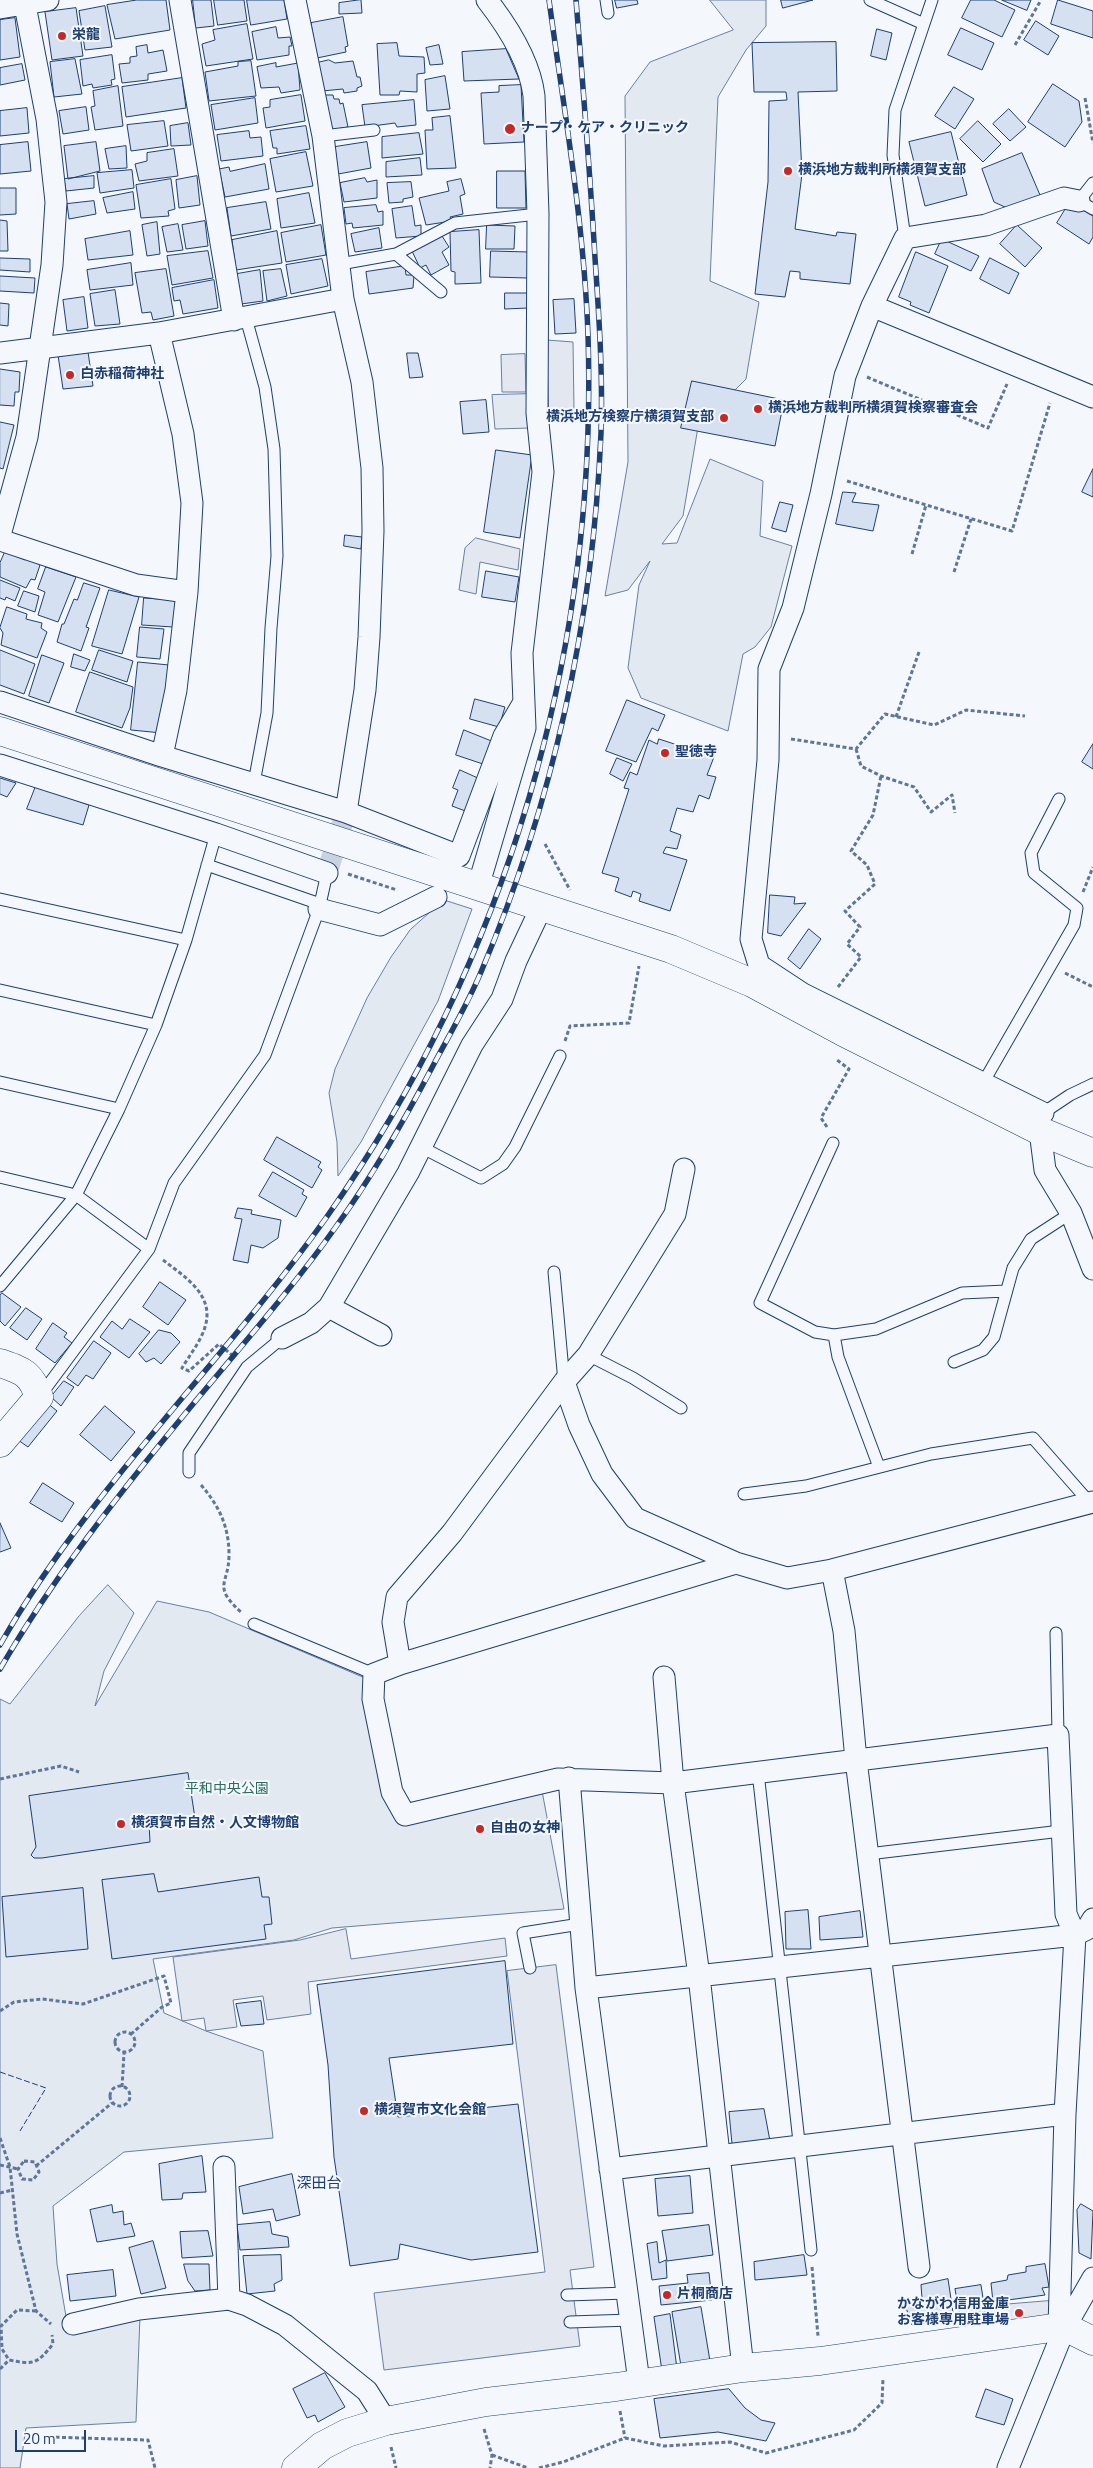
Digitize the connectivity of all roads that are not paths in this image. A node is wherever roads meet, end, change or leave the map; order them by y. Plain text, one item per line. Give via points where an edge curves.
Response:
1 (48, 0) edge
2 (180, 0) edge
3 (295, 0) edge
4 (487, 0) edge
5 (606, 0) edge
6 (870, 0) edge
7 (932, 0) edge
8 (24, 2) edge
9 (0, 8) edge
10 (608, 13) dead end
11 (924, 24) junction
12 (374, 130) dead end
13 (323, 136) junction
14 (1093, 182) edge
15 (1086, 205) edge
16 (538, 214) junction
17 (905, 238) junction
18 (396, 254) junction
19 (340, 264) junction
20 (441, 292) dead end
21 (343, 300) junction
22 (872, 306) junction
23 (240, 319) junction
24 (159, 333) junction
25 (41, 348) junction
26 (0, 354) edge
27 (1093, 397) edge
28 (0, 535) edge
29 (0, 540) edge
30 (187, 592) junction
31 (0, 702) edge
32 (524, 702) junction
33 (0, 731) edge
34 (162, 756) junction
35 (0, 766) edge
36 (254, 784) junction
37 (1059, 799) dead end
38 (346, 812) junction
39 (216, 834) junction
40 (207, 865) junction
41 (337, 873) joint
42 (478, 887) junction
43 (0, 899) edge
44 (432, 899) road end
45 (320, 907) junction
46 (541, 908) junction
47 (186, 940) junction
48 (0, 990) edge
49 (156, 1025) junction
50 (560, 1056) dead end
51 (0, 1082) edge
52 (983, 1083) junction
53 (1093, 1084) edge
54 (118, 1109) junction
55 (1042, 1122) junction
56 (833, 1143) road end
57 (421, 1147) junction
58 (1093, 1153) edge
59 (684, 1169) dead end
60 (0, 1176) edge
61 (76, 1195) junction
62 (1071, 1212) junction
63 (149, 1250) junction
64 (1093, 1269) edge
65 (554, 1272) dead end
66 (0, 1286) edge
67 (1006, 1291) junction
68 (329, 1307) junction
69 (382, 1335) dead end
70 (834, 1335) junction
71 (282, 1338) joint
72 (588, 1355) junction
73 (954, 1362) dead end
74 (0, 1363) edge
75 (564, 1382) junction
76 (39, 1397) junction
77 (681, 1408) dead end
78 (0, 1443) edge
79 (879, 1467) junction
80 (189, 1472) road end
81 (744, 1494) dead end
82 (1092, 1502) edge
83 (736, 1563) junction
84 (832, 1570) junction
85 (254, 1624) road end
86 (1056, 1633) dead end
87 (400, 1664) junction
88 (374, 1674) junction
89 (664, 1677) dead end
90 (1058, 1735) junction
91 (856, 1760) junction
92 (758, 1772) junction
93 (569, 1778) junction
94 (672, 1783) junction
95 (1061, 1831) junction
96 (868, 1854) junction
97 (1093, 1919) edge
98 (580, 1924) junction
99 (1075, 1935) junction
100 (880, 1956) junction
101 (780, 1967) junction
102 (530, 1968) dead end
103 (698, 1976) junction
104 (586, 1988) junction
105 (1065, 2114) junction
106 (903, 2134) junction
107 (799, 2146) junction
108 (719, 2156) junction
109 (224, 2167) dead end
110 (610, 2169) junction
111 (810, 2250) road end
112 (919, 2267) dead end
113 (1093, 2278) edge
114 (627, 2294) junction
115 (567, 2295) dead end
116 (229, 2299) junction
117 (631, 2320) junction
118 (570, 2322) dead end
119 (73, 2324) dead end
120 (1062, 2327) junction
121 (1093, 2341) edge
122 (743, 2368) junction
123 (639, 2382) junction
124 (386, 2421) junction
125 (296, 2468) edge
126 (1008, 2468) edge

1 - 8 street
2 - 23 street
3 - 13 street
4 - 16 street via 514,40 533,81
5 - 10 lane
6 - 11 lane
7 - 11 lane
8 - 9 street
8 - 25 street via 47,119 56,202
11 - 17 lane via 895,110 894,155
12 - 13 lane
13 - 19 street
14 - 15 lane
15 - 17 street via 1064,198 986,225
16 - 18 lane via 455,223
16 - 32 street via 537,413 543,472 522,653
17 - 22 street
18 - 19 lane
18 - 20 lane
19 - 21 street
21 - 23 street
21 - 38 street via 362,382 372,468 373,522 365,690
22 - 27 street
22 - 52 street via 848,368 793,608 768,669 768,736 751,939 759,965 803,994
23 - 24 street
23 - 36 lane via 266,387 274,449 277,556 267,712
24 - 25 street
24 - 30 street via 183,434 192,503
25 - 26 street
25 - 28 street via 27,436
29 - 30 street via 136,585
30 - 34 street via 176,690
31 - 34 street
32 - 38 street via 504,736 460,856
32 - 42 street via 524,728
33 - 42 street
34 - 36 street
35 - 39 street
36 - 38 street
37 - 52 lane via 1031,853 1034,874 1077,908 1074,925
39 - 40 lane
39 - 41 street
40 - 45 lane
40 - 47 lane
41 - 45 lane
42 - 46 street
43 - 47 lane
44 - 45 street via 380,925
45 - 63 lane via 266,1055 174,1184
46 - 55 street via 671,949 752,983 843,1032
46 - 57 street via 502,999 472,1045
47 - 49 lane
48 - 49 lane
49 - 54 lane
50 - 57 lane via 503,1164 481,1178
51 - 54 lane
52 - 55 street
53 - 55 lane via 1070,1095
54 - 61 lane
55 - 58 street
55 - 62 street via 1046,1170
56 - 70 lane via 760,1302 815,1332
57 - 68 street
59 - 72 street via 675,1214
60 - 61 lane
61 - 63 lane
61 - 66 lane
62 - 64 street
62 - 67 lane via 1031,1240 1013,1268
63 - 76 lane
65 - 75 lane
67 - 70 lane via 962,1293 876,1329
67 - 73 lane via 994,1336 983,1350
68 - 69 street
68 - 71 street via 311,1323
70 - 79 lane via 838,1357
71 - 80 lane via 247,1368 189,1453
72 - 75 street
72 - 77 lane
74 - 76 street via 32,1379
75 - 83 street via 602,1474 634,1518
75 - 87 street via 452,1533 397,1597 393,1622
76 - 78 street
79 - 81 lane via 806,1486
79 - 82 lane via 931,1454 1033,1438
82 - 84 street
83 - 84 street via 787,1578
83 - 87 street
84 - 91 street via 844,1631
85 - 88 lane
86 - 90 lane
87 - 88 street
88 - 93 street via 373,1699 392,1792 405,1815
89 - 94 street
90 - 91 street
90 - 95 street
91 - 92 street
91 - 96 street
92 - 94 street
92 - 101 lane
93 - 94 street
93 - 98 street
94 - 103 street
95 - 96 lane
95 - 99 street via 1066,1914
96 - 100 street
97 - 99 street via 1087,1930
98 - 102 lane via 523,1933
98 - 104 street
99 - 100 street
99 - 105 street
100 - 101 street
100 - 106 street
101 - 103 street
101 - 107 lane
103 - 104 street
103 - 108 street
104 - 110 street
105 - 106 street
105 - 120 street
106 - 107 street
106 - 112 street
107 - 108 street
107 - 111 lane
108 - 110 street
108 - 122 street
109 - 116 street
110 - 114 street
113 - 120 street
114 - 115 lane
114 - 117 street
116 - 119 street via 140,2309
116 - 124 street via 285,2325 367,2391
117 - 118 lane
117 - 123 street
120 - 121 street
120 - 122 street via 884,2353
120 - 126 street
122 - 123 street
123 - 124 street via 477,2404
124 - 125 street via 347,2433 322,2446

